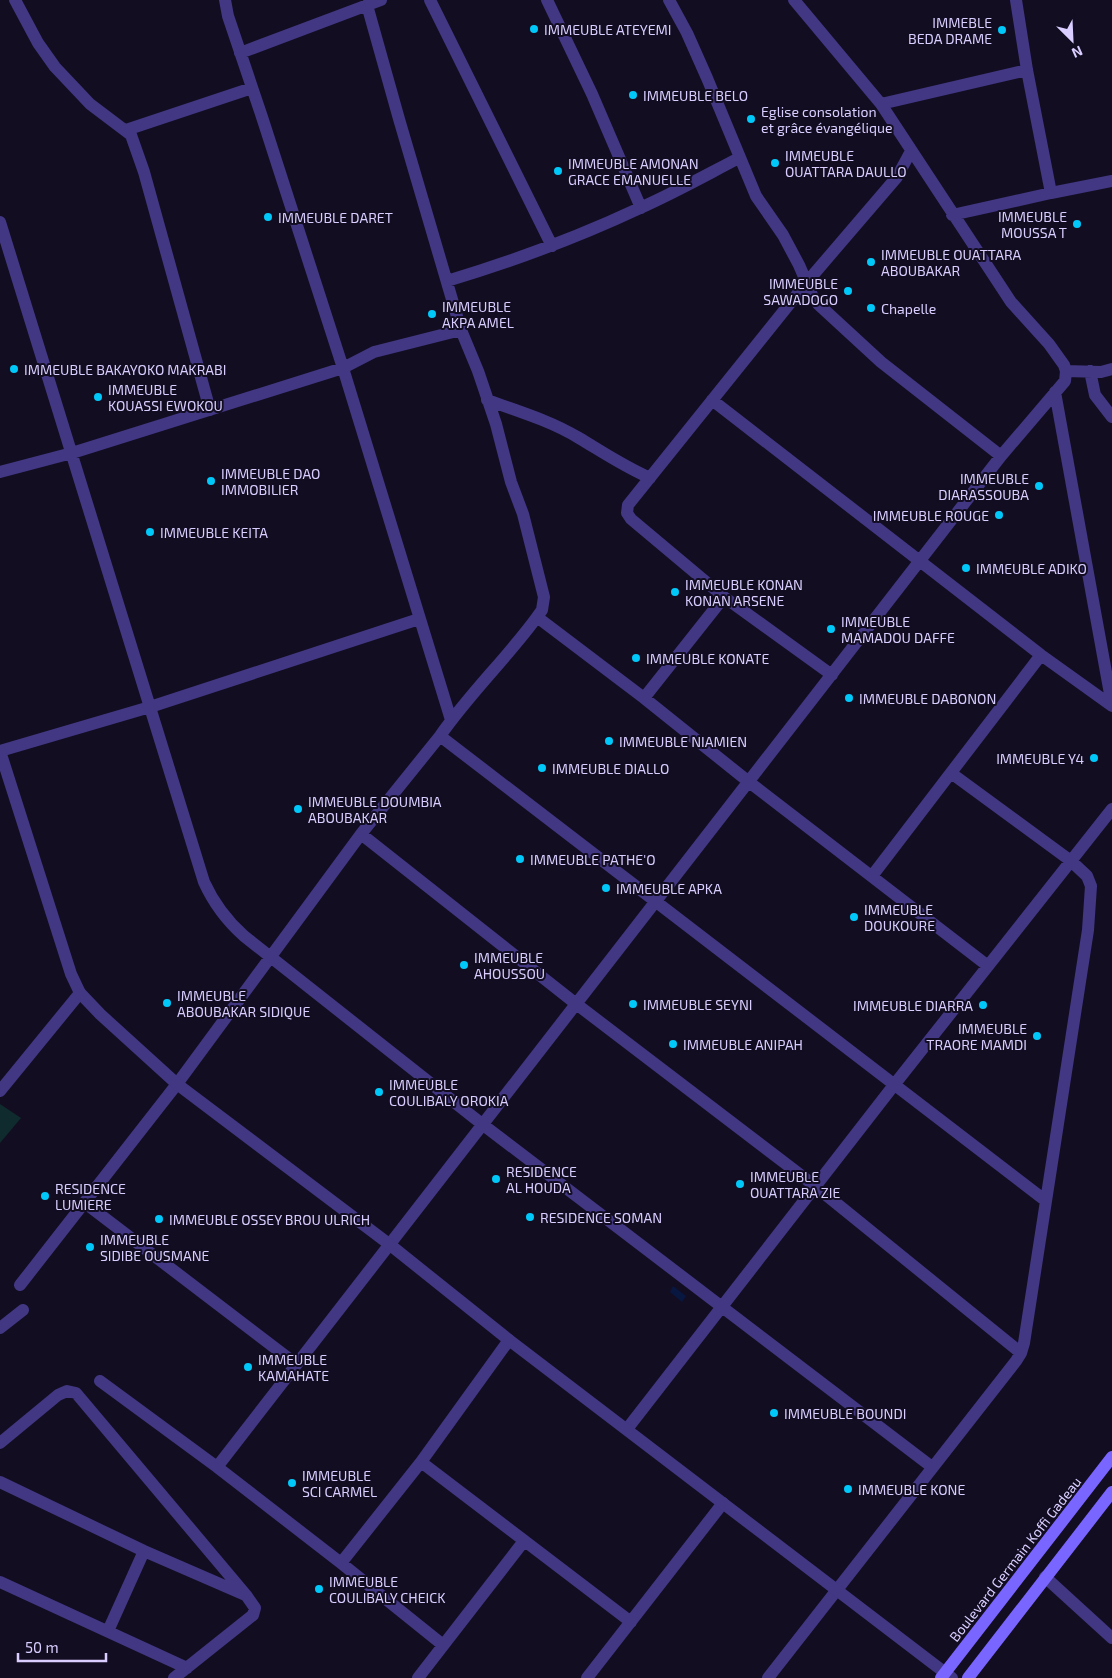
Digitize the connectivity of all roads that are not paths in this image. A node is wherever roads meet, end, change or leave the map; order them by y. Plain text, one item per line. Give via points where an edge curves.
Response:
1 (15, 0) edge
2 (225, 0) edge
3 (381, 0) edge
4 (430, 0) edge
5 (547, 0) edge
6 (669, 0) edge
7 (794, 0) edge
8 (1016, 0) edge
9 (368, 5) junction
10 (240, 53) junction
11 (1027, 70) junction
12 (252, 88) junction
13 (881, 104) junction
14 (126, 130) junction
15 (911, 151) junction
16 (739, 158) junction
17 (1112, 180) edge
18 (1051, 193) junction
19 (641, 208) junction
20 (952, 215) junction
21 (0, 222) edge
22 (552, 246) junction
23 (448, 281) junction
24 (807, 282) junction
25 (461, 330) junction
26 (343, 368) junction
27 (1112, 369) edge
28 (1066, 371) junction
29 (1090, 371) junction
30 (1055, 392) junction
31 (487, 400) junction
32 (712, 400) junction
33 (210, 410) junction
34 (1112, 417) edge
35 (72, 453) junction
36 (1001, 456) junction
37 (0, 472) edge
38 (650, 478) junction
39 (921, 561) junction
40 (724, 597) junction
41 (537, 617) junction
42 (419, 619) junction
43 (1041, 655) junction
44 (832, 675) junction
45 (644, 698) junction
46 (1112, 706) edge
47 (150, 708) junction
48 (451, 720) junction
49 (440, 736) junction
50 (0, 751) edge
51 (951, 773) junction
52 (749, 782) junction
53 (1112, 809) edge
54 (360, 834) junction
55 (1071, 861) junction
56 (872, 876) junction
57 (656, 902) junction
58 (272, 957) junction
59 (988, 966) junction
60 (80, 993) junction
61 (575, 1003) junction
62 (177, 1084) junction
63 (894, 1084) junction
64 (0, 1091) edge
65 (482, 1124) junction
66 (815, 1186) junction
67 (1046, 1201) junction
68 (85, 1203) junction
69 (390, 1244) junction
70 (20, 1286) dead end
71 (721, 1308) junction
72 (23, 1310) dead end
73 (0, 1328) edge
74 (509, 1340) junction
75 (1021, 1353) junction
76 (296, 1364) junction
77 (100, 1381) dead end
78 (627, 1429) junction
79 (0, 1443) edge
80 (1112, 1457) edge
81 (421, 1462) junction
82 (217, 1467) junction
83 (932, 1467) junction
84 (0, 1482) edge
85 (1112, 1492) edge
86 (723, 1503) junction
87 (524, 1541) junction
88 (144, 1551) junction
89 (342, 1563) junction
90 (1045, 1577) junction
91 (0, 1582) edge
92 (837, 1590) junction
93 (246, 1595) junction
94 (631, 1622) junction
95 (108, 1631) junction
96 (1112, 1638) edge
97 (443, 1645) junction
98 (186, 1668) junction
99 (946, 1676) edge
100 (174, 1678) edge
101 (418, 1678) edge
102 (588, 1678) edge
103 (768, 1678) edge
104 (968, 1678) edge

1 - 14 street via 55,67 90,104
2 - 10 street
3 - 9 street
4 - 22 street
5 - 19 street
6 - 16 street via 707,78
7 - 13 street
8 - 11 street
9 - 10 street
9 - 23 street
10 - 12 street
11 - 13 street
11 - 18 street
12 - 14 street
12 - 26 street
13 - 15 street
14 - 33 street via 133,139 144,172
15 - 20 street
15 - 24 street via 897,177
16 - 19 street
16 - 24 street via 756,196 783,235
17 - 18 street
18 - 20 street
19 - 22 street
20 - 28 street via 1011,302 1049,344
21 - 35 street
22 - 23 street
23 - 25 street
24 - 32 street
24 - 36 street via 818,304 881,362
25 - 26 street via 374,352
25 - 31 street
26 - 33 street
26 - 42 street
27 - 29 street
28 - 29 street
28 - 30 street via 1065,381
29 - 34 street via 1094,395
30 - 36 street
30 - 46 street
31 - 38 street via 579,438
31 - 41 street via 544,597
32 - 38 street
32 - 39 street
33 - 35 street
35 - 37 street
35 - 47 street
36 - 39 street
38 - 40 street via 628,505 627,513
39 - 43 street
39 - 44 street
40 - 44 street
40 - 45 street
41 - 45 street
41 - 48 street
42 - 47 street
42 - 48 street
43 - 46 street
43 - 51 street
44 - 52 street
45 - 52 street
47 - 50 street
47 - 58 street via 210,895 232,924
48 - 49 street
49 - 54 street
49 - 57 street
50 - 60 street via 71,974
51 - 55 street
51 - 56 street
52 - 56 street
52 - 57 street
53 - 55 street
54 - 58 street
54 - 61 street
55 - 59 street
55 - 67 street via 1087,876 1092,891
56 - 59 street
57 - 61 street
57 - 63 street
58 - 62 street
58 - 65 street
59 - 63 street
60 - 62 street
60 - 64 street
61 - 65 street
61 - 66 street
62 - 68 street
62 - 69 street
63 - 66 street
63 - 67 street
65 - 69 street
65 - 71 street
66 - 71 street
66 - 75 street
67 - 75 street
68 - 70 street
68 - 76 street
69 - 74 street
69 - 76 street
71 - 78 street
71 - 83 street
72 - 73 street
74 - 78 street
74 - 81 street
75 - 83 street
76 - 82 street
77 - 82 street
78 - 86 street
79 - 93 street via 58,1395 67,1391 76,1393
80 - 99 main road, Boulevard Germain Koffi Gadeau
81 - 87 street
81 - 89 street
82 - 89 street
83 - 92 street
84 - 88 street
85 - 90 main road
86 - 92 street
86 - 94 street
87 - 94 street
87 - 97 street
88 - 93 street
88 - 95 street
89 - 97 street
90 - 96 street
90 - 104 main road
91 - 95 street
92 - 99 street
92 - 103 street
93 - 98 street via 255,1608 253,1615
94 - 102 street
95 - 98 street
97 - 101 street
98 - 100 street

